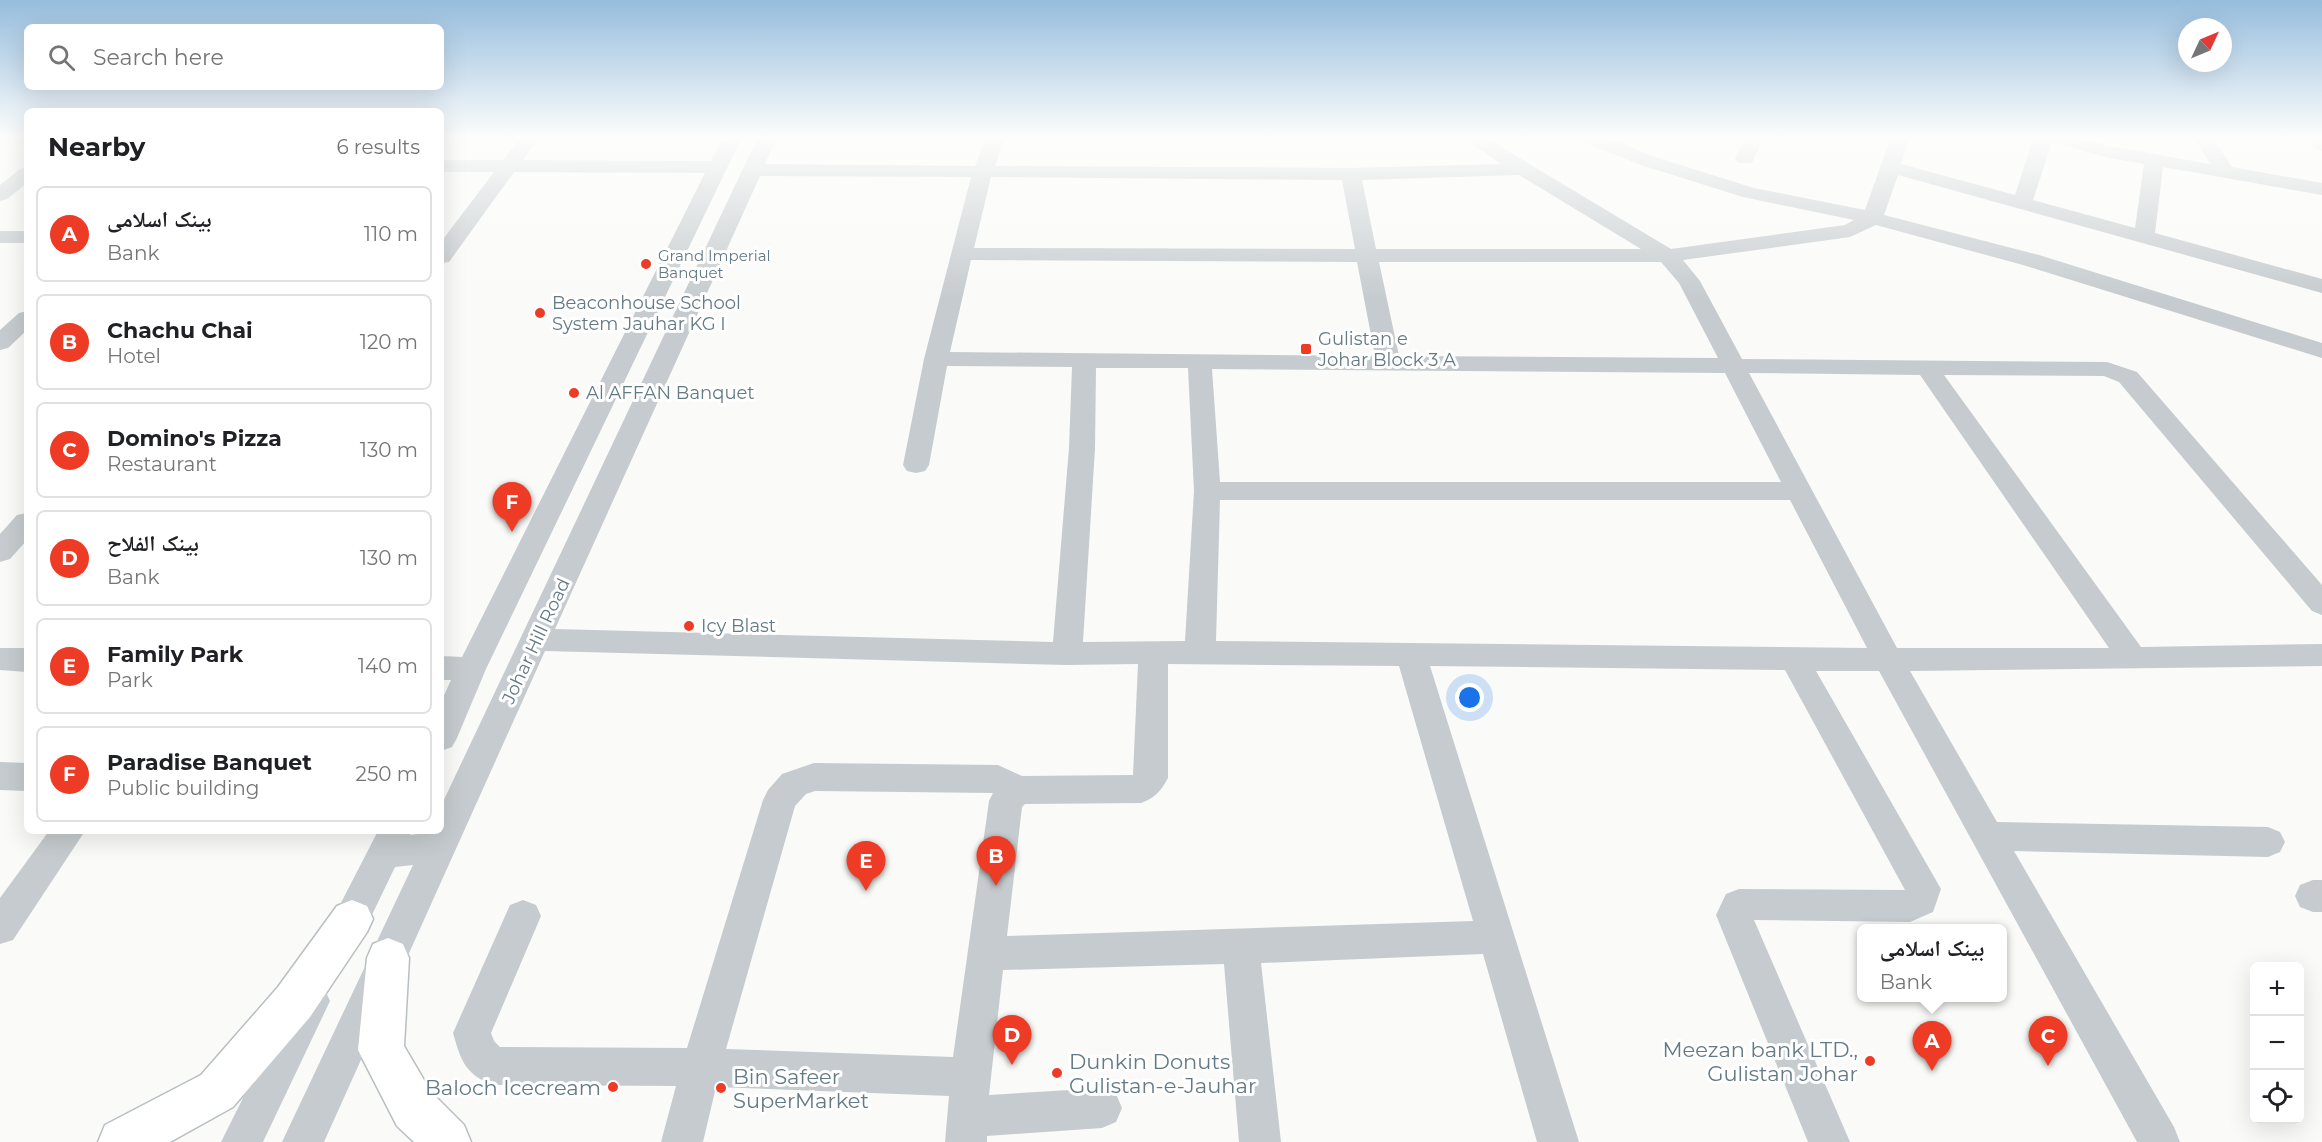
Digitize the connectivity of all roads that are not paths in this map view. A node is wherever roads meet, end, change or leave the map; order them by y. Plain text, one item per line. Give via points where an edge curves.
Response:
1 (489, 192) edge
2 (705, 192) edge
3 (742, 192) edge
4 (977, 192) edge
5 (1355, 192) edge
6 (1561, 192) edge
7 (1748, 192) edge
8 (1882, 192) edge
9 (1983, 192) edge
10 (2026, 192) edge
11 (2150, 192) edge
12 (2022, 203) junction
13 (1873, 218) junction
14 (0, 237) edge
15 (24, 237) edge
16 (2144, 237) junction
17 (444, 254) edge
18 (962, 254) junction
19 (1667, 256) junction
20 (1368, 257) junction
21 (2322, 286) edge
22 (24, 320) edge
23 (3, 337) edge
24 (2322, 351) edge
25 (936, 359) junction
26 (1084, 360) junction
27 (1200, 361) junction
28 (1388, 362) junction
29 (1733, 365) junction
30 (1927, 368) junction
31 (916, 465) dead end
32 (1207, 491) junction
33 (1801, 491) junction
34 (24, 525) edge
35 (0, 552) edge
36 (2322, 604) edge
37 (536, 640) junction
38 (1200, 652) junction
39 (1153, 653) junction
40 (1067, 654) junction
41 (1375, 654) junction
42 (1411, 654) junction
43 (2322, 655) edge
44 (1794, 658) junction
45 (0, 659) edge
46 (2133, 659) junction
47 (24, 660) edge
48 (1888, 660) junction
49 (444, 668) edge
50 (471, 669) junction
51 (1425, 702) junction
52 (444, 731) edge
53 (0, 776) edge
54 (24, 777) edge
55 (1017, 790) junction
56 (66, 834) edge
57 (1987, 836) junction
58 (390, 842) edge
59 (2268, 842) dead end
60 (440, 847) junction
61 (522, 916) dead end
62 (352, 919) junction
63 (0, 928) edge
64 (1497, 937) junction
65 (1241, 947) junction
66 (986, 953) junction
67 (388, 958) junction
68 (701, 1067) junction
69 (970, 1077) junction
70 (1102, 1108) dead end
71 (967, 1129) edge
72 (122, 1142) edge
73 (242, 1142) edge
74 (303, 1142) edge
75 (447, 1142) edge
76 (682, 1142) edge
77 (1260, 1142) edge
78 (1558, 1142) edge
79 (1829, 1142) edge
80 (2159, 1142) edge

1 - 17 street
2 - 50 street
3 - 37 street, Johar Hill Road
4 - 18 street
5 - 20 street
6 - 19 street
7 - 13 street
8 - 13 street
9 - 12 street
10 - 12 street
11 - 16 street
12 - 16 street
13 - 19 street via 1850,231
13 - 24 street via 2031,260
14 - 15 street
16 - 21 street
18 - 20 street
18 - 25 street
19 - 20 street
19 - 29 street via 1689,281
20 - 28 street
22 - 23 street
25 - 26 street
25 - 31 street
26 - 27 street
26 - 40 street via 1082,448
27 - 28 street
27 - 32 street
28 - 29 street
29 - 30 street
29 - 33 street
30 - 36 street via 2107,369 2128,377
30 - 46 street
32 - 33 street
32 - 38 street
33 - 48 street
34 - 35 street
37 - 40 street
37 - 60 street, Johar Hill Road
38 - 39 street
38 - 41 street
39 - 40 street
39 - 55 street via 1151,778 1141,789
41 - 42 street
41 - 51 street via 1379,662
42 - 44 street
42 - 51 street
43 - 46 street
44 - 48 street
44 - 79 street via 1923,889 1920,901 1910,906 1754,904 1739,905 1734,915
45 - 47 street
46 - 48 street
48 - 57 street
49 - 50 street
50 - 52 street
51 - 64 street
53 - 54 street
55 - 66 street via 1006,801
55 - 68 street via 998,779 814,777 795,784 780,800
56 - 63 street
57 - 59 street
57 - 80 street
58 - 60 street
58 - 62 street
60 - 67 street, Johar Hill Road
61 - 68 street via 472,1033 477,1053 494,1066
62 - 72 main road via 294,1002 217,1091
62 - 73 street
64 - 65 street
64 - 78 street
65 - 66 street
65 - 77 street
66 - 69 street
67 - 74 street, Johar Hill Road
67 - 75 main road via 381,1050 414,1109
68 - 69 street
68 - 76 street
69 - 71 street
70 - 71 street

